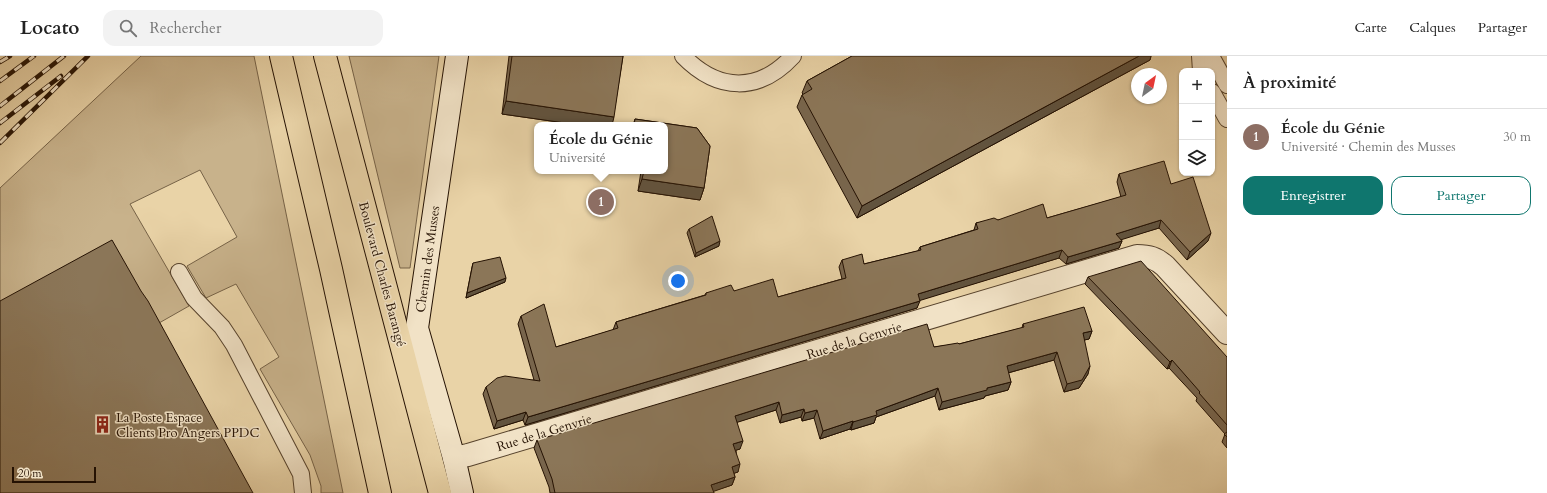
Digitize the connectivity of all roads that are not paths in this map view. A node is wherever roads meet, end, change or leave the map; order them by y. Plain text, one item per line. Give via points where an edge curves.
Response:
1 (281, 56) edge
2 (325, 56) edge
3 (457, 56) edge
4 (683, 56) edge
5 (793, 56) edge
6 (1200, 56) edge
7 (1211, 56) edge
8 (1201, 68) edge
9 (1227, 85) edge
10 (1215, 97) edge
11 (1227, 119) edge
12 (179, 272) dead end
13 (1227, 333) edge
14 (454, 458) junction
15 (303, 493) edge
16 (380, 493) edge
17 (440, 493) edge
18 (462, 493) edge

1 - 16 highway
2 - 17 highway, Boulevard Charles Barangé
3 - 14 street, Chemin des Musses via 417,328
4 - 5 lane via 708,76 723,82 739,83 756,81 771,75
6 - 8 lane
7 - 9 lane
10 - 11 lane
12 - 15 lane via 194,298 222,327 234,345 301,474
13 - 14 street, Rue de la Genvrie via 1165,266 1148,256 1137,256
14 - 18 street

